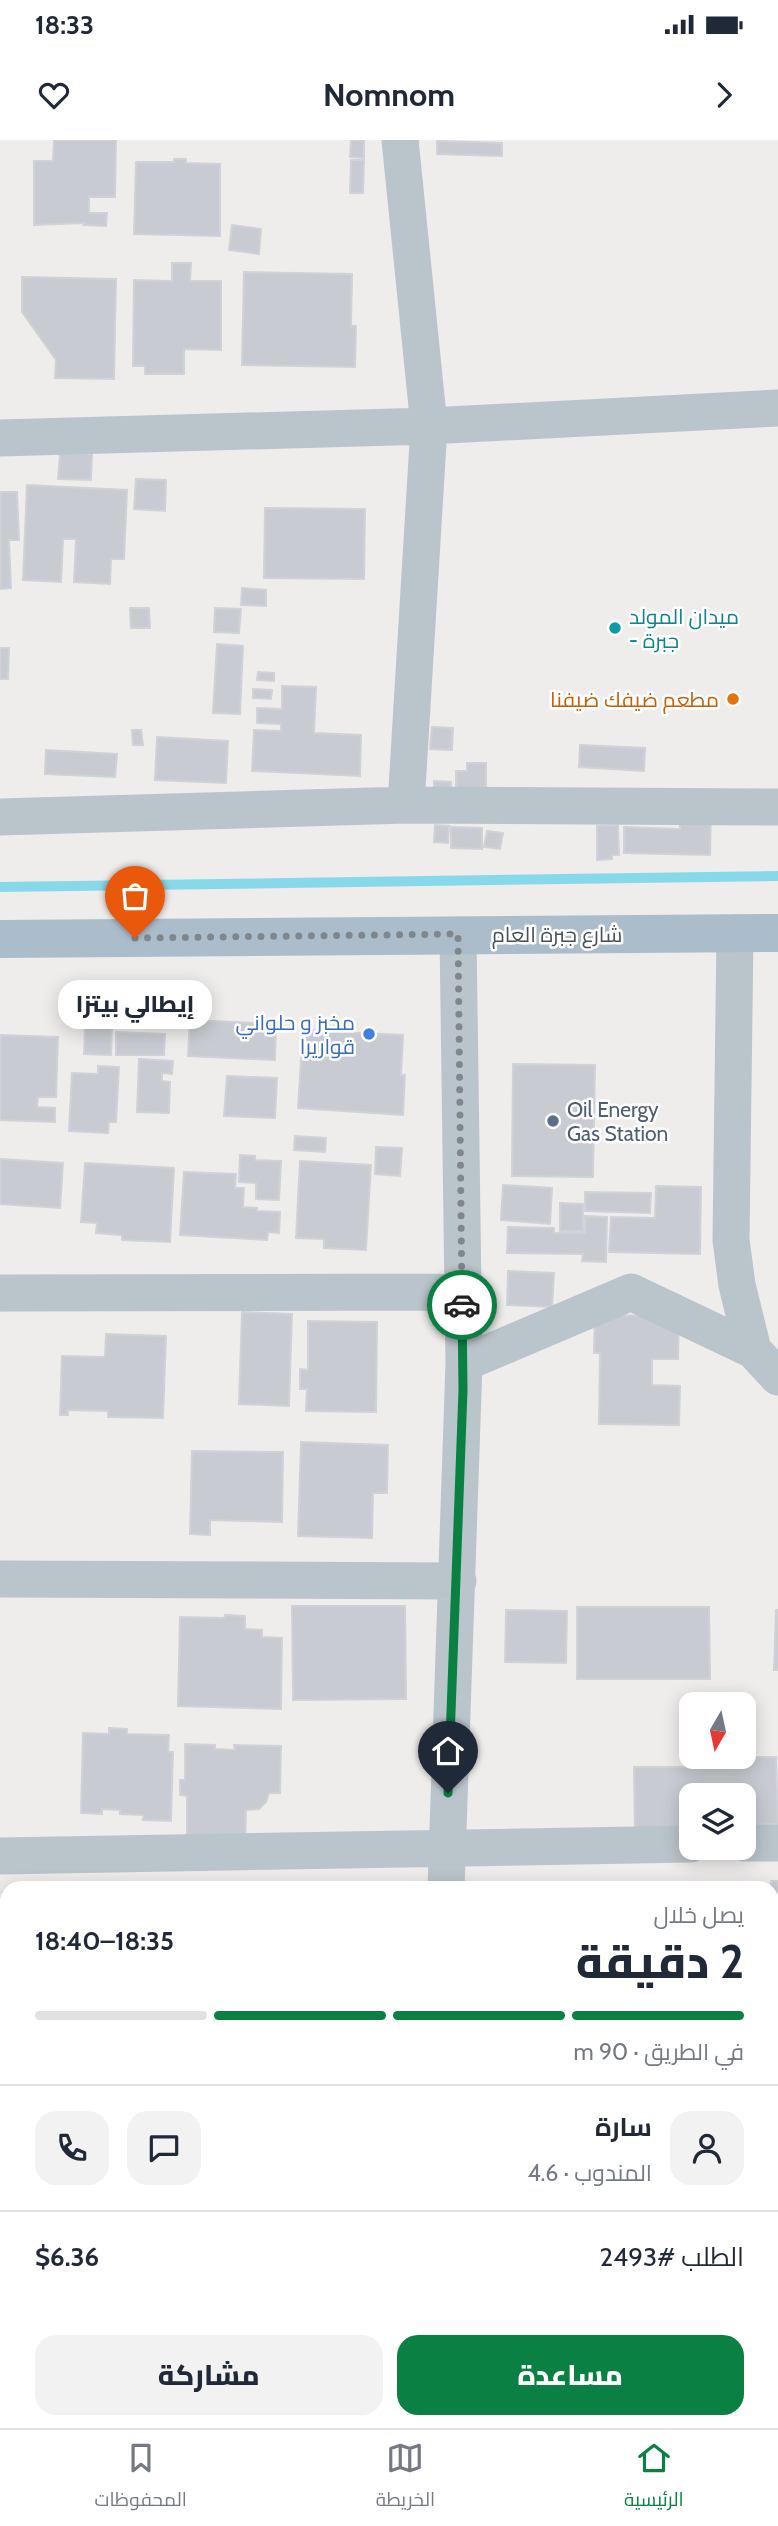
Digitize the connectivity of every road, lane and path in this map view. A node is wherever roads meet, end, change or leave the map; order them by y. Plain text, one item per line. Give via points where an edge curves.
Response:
1 (400, 140) edge
2 (778, 408) edge
3 (429, 426) junction
4 (0, 438) edge
5 (406, 805) junction
6 (778, 807) edge
7 (0, 817) edge
8 (735, 933) junction
9 (778, 933) edge
10 (458, 934) junction
11 (0, 939) edge
12 (462, 1292) junction
13 (0, 1293) edge
14 (753, 1350) junction
15 (464, 1363) junction
16 (778, 1377) edge
17 (0, 1579) edge
18 (458, 1581) junction
19 (756, 1843) edge
20 (778, 1843) edge
21 (679, 1844) edge
22 (446, 1846) junction
23 (0, 1856) edge
24 (446, 1881) edge

1 - 3 street
2 - 3 street
3 - 4 street
3 - 5 street
5 - 6 street
5 - 7 street
8 - 9 main road, شارع جبرة العام
8 - 10 main road, شارع جبرة العام
8 - 14 street via 731,1240
10 - 11 main road, شارع جبرة العام
10 - 12 street
12 - 13 street
12 - 15 street
14 - 15 street via 631,1292
14 - 16 street
15 - 18 street
17 - 18 street
18 - 22 street
19 - 20 street
21 - 22 street
22 - 23 street
22 - 24 street

